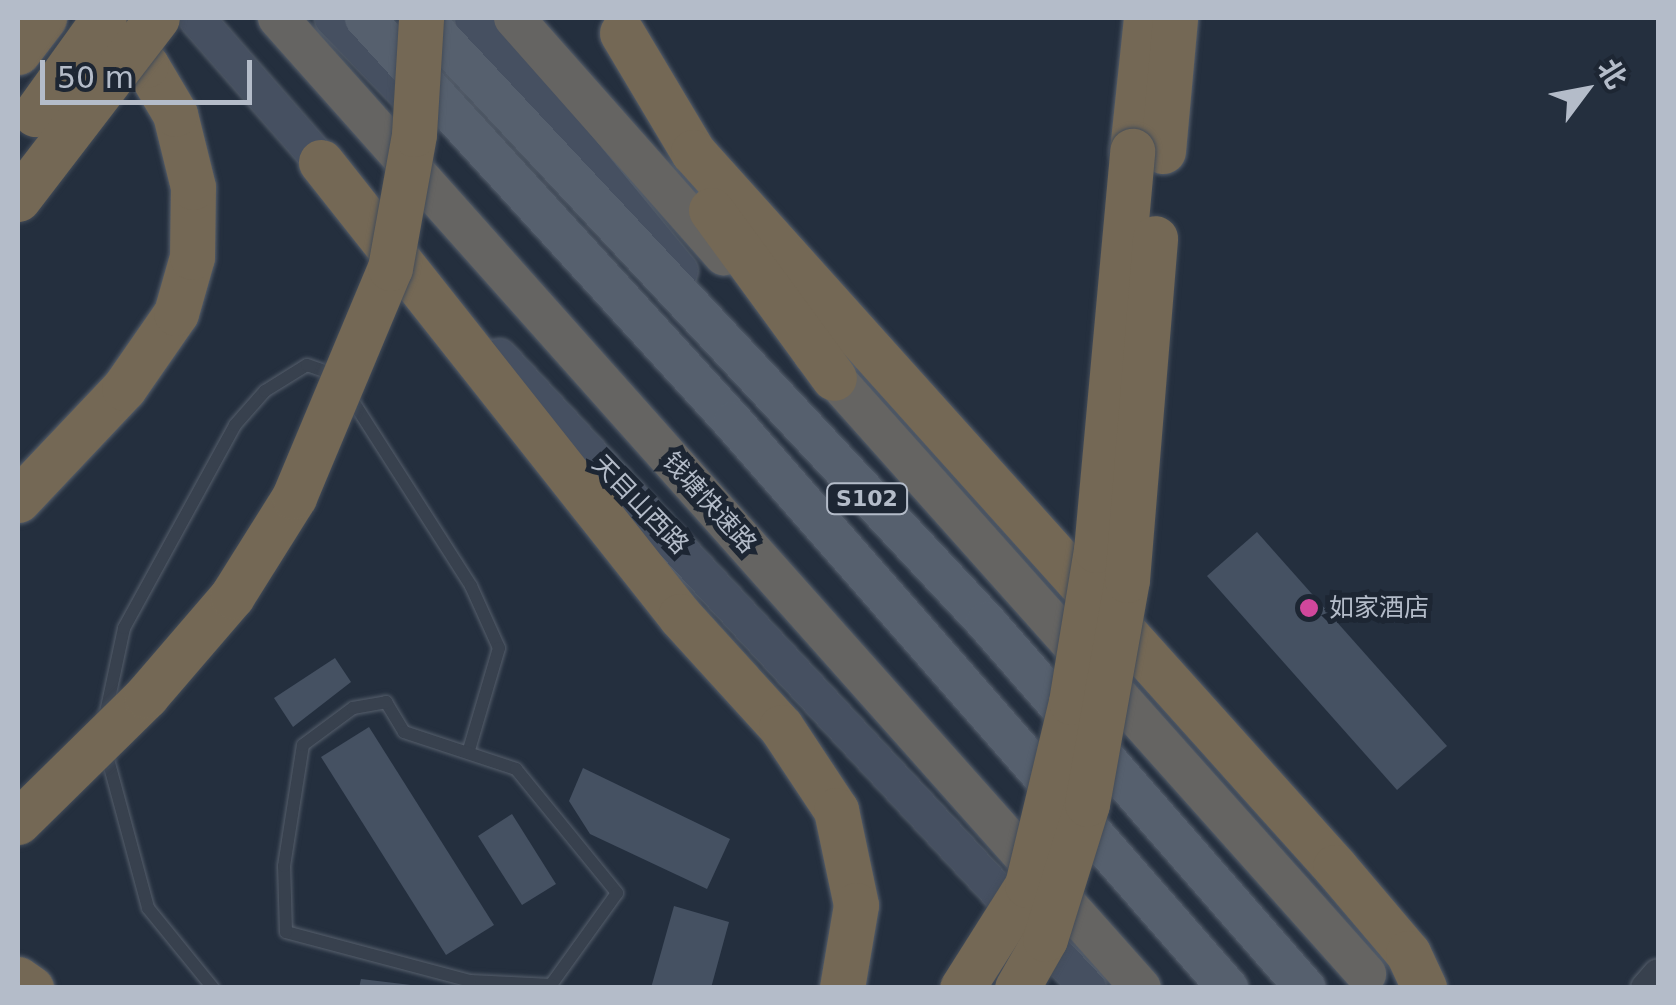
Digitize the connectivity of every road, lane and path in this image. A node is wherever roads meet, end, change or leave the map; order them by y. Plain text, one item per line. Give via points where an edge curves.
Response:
1 (44, 18) edge
2 (102, 18) edge
3 (157, 18) edge
4 (196, 18) edge
5 (278, 18) edge
6 (332, 18) edge
7 (365, 18) edge
8 (422, 18) edge
9 (472, 18) edge
10 (514, 18) edge
11 (1146, 18) edge
12 (1175, 18) edge
13 (621, 25) edge
14 (18, 52) edge
15 (18, 137) edge
16 (1147, 151) junction
17 (321, 162) junction
18 (18, 199) edge
19 (608, 287) junction
20 (834, 378) junction
21 (846, 478) junction
22 (18, 500) edge
23 (468, 752) junction
24 (18, 822) edge
25 (1366, 974) dead end
26 (1658, 974) edge
27 (18, 978) edge
28 (30, 988) edge
29 (213, 988) edge
30 (842, 988) edge
31 (962, 988) edge
32 (1017, 988) edge
33 (1088, 988) edge
34 (1141, 988) edge
35 (1228, 988) edge
36 (1304, 988) edge
37 (1424, 988) edge
38 (1646, 988) edge

1 - 14 highway
2 - 15 highway, bridge
2 - 22 highway via 146,65 175,114 194,188 192,257 176,312 124,388
3 - 18 highway, bridge
4 - 17 main road, 天目山西路
5 - 34 highway, 钱塘快速路
6 - 19 main road
7 - 19 main road, S102
8 - 21 main road, S102
8 - 24 highway, bridge via 414,134 390,268 294,496 207,624 72,774
9 - 21 main road
10 - 20 highway
11 - 16 highway
12 - 16 highway
13 - 20 highway via 665,136 703,199
13 - 37 highway via 693,152 1335,867 1408,953
16 - 31 highway, bridge via 1071,702 1027,885
16 - 32 highway, bridge via 1127,580 1070,872
17 - 30 highway via 680,616 780,727 836,810 856,905
17 - 33 main road, 天目山西路
19 - 35 main road, S102
20 - 25 highway
21 - 36 main road, S102 via 986,622
23 - 23 lane via 404,732 386,702 353,708 303,745 284,866 286,932 470,982 551,986 617,893 516,769
23 - 29 lane via 499,648 471,586 336,374 307,365 265,391 235,425 138,596 105,696 106,756 148,908
26 - 38 street
27 - 28 highway

